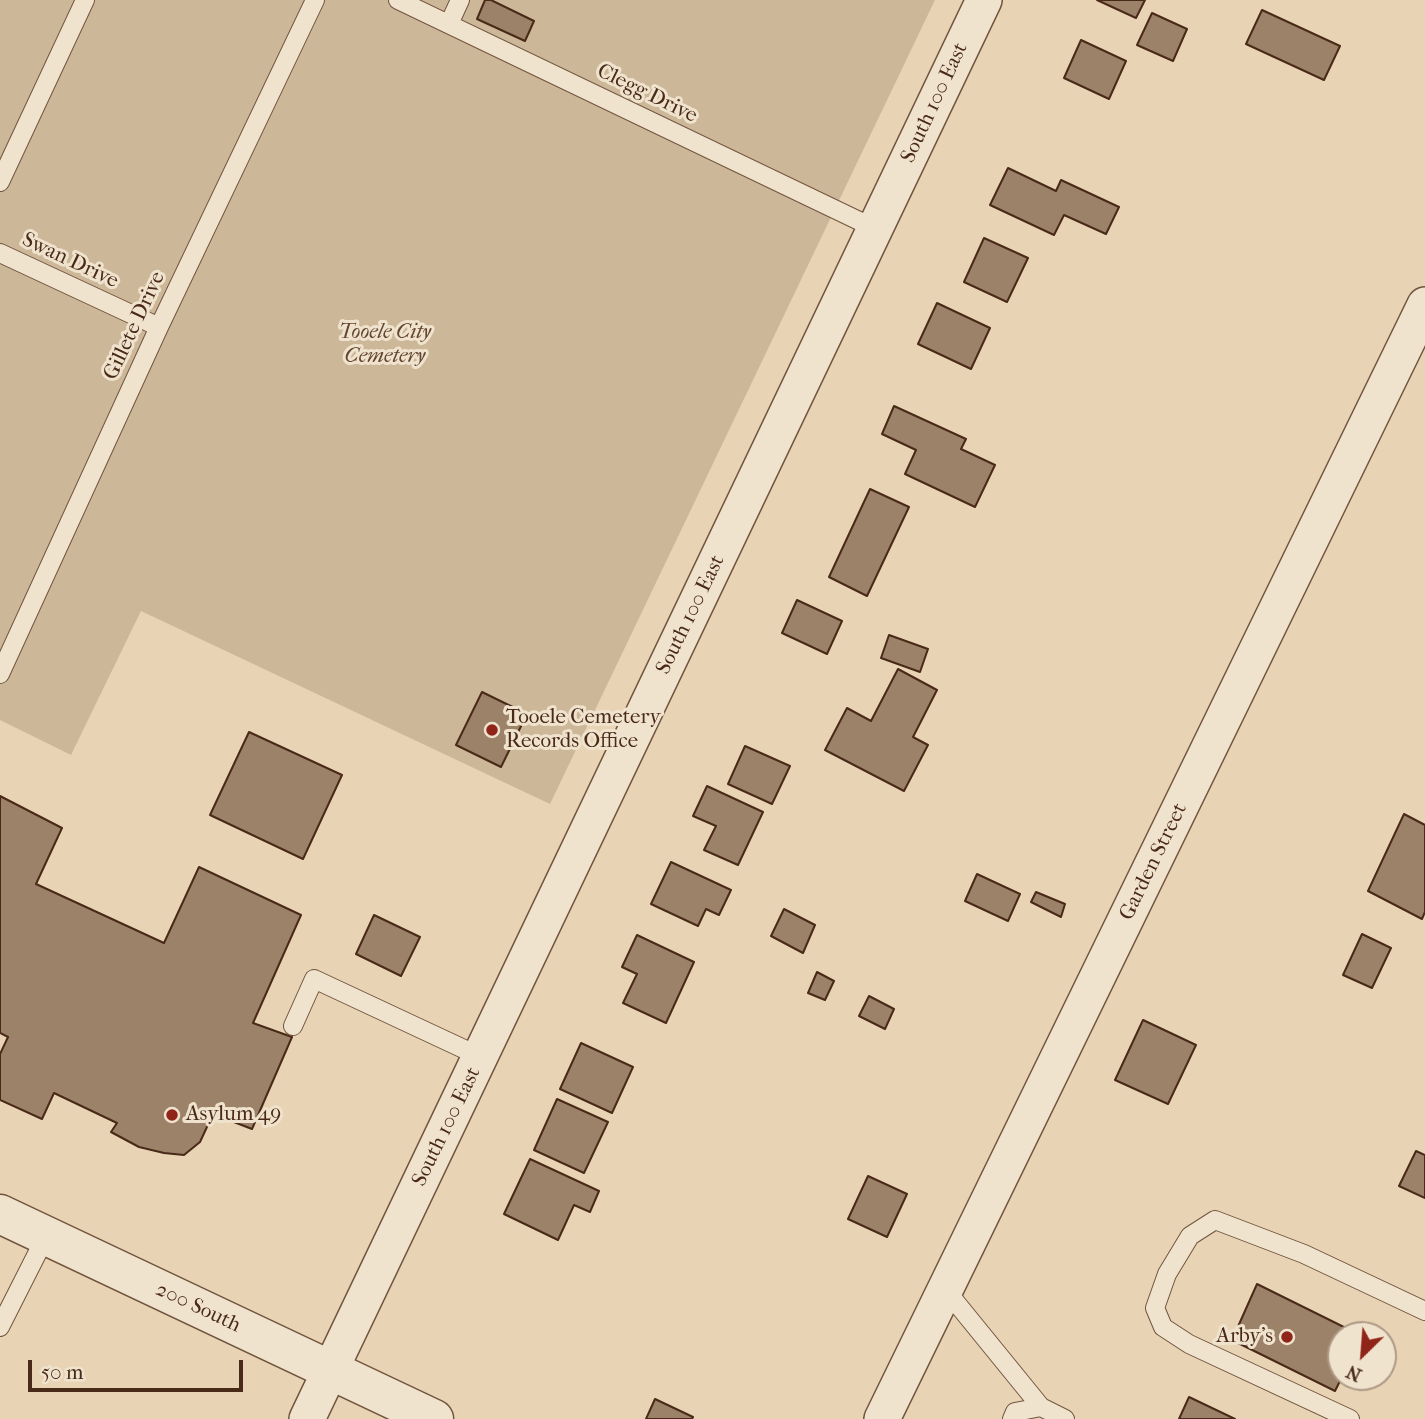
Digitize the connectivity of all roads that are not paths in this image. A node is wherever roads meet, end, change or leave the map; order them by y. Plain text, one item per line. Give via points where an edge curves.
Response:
1 (85, 0) edge
2 (315, 0) edge
3 (398, 0) edge
4 (460, 0) edge
5 (984, 0) edge
6 (449, 24) junction
7 (0, 182) edge
8 (876, 229) junction
9 (0, 253) edge
10 (1425, 305) edge
11 (159, 327) junction
12 (0, 674) edge
13 (293, 1026) dead end
14 (481, 1057) junction
15 (0, 1214) edge
16 (46, 1236) junction
17 (945, 1289) junction
18 (1425, 1311) edge
19 (0, 1327) edge
20 (330, 1371) junction
21 (1041, 1407) junction
22 (307, 1419) edge
23 (434, 1419) edge
24 (882, 1419) edge
25 (1012, 1419) edge
26 (1065, 1419) edge
27 (1350, 1419) edge

1 - 7 lane
2 - 11 lane, Gillete Drive
3 - 6 lane, Clegg Drive
4 - 6 lane
5 - 8 street, South 100 East
6 - 8 lane, Clegg Drive
8 - 14 street, South 100 East
9 - 11 lane, Swan Drive
10 - 17 street, Garden Street
11 - 12 lane, Gillete Drive
13 - 14 lane via 314,979
14 - 20 street, South 100 East
15 - 16 street, 200 South
16 - 19 lane
16 - 20 street, 200 South
17 - 21 lane
17 - 24 street, Garden Street
18 - 27 lane via 1304,1254 1215,1220 1190,1236 1167,1274 1155,1308 1163,1327 1189,1344
20 - 22 street, South 100 East
20 - 23 street, 200 South
21 - 25 lane via 1015,1412
21 - 26 lane

